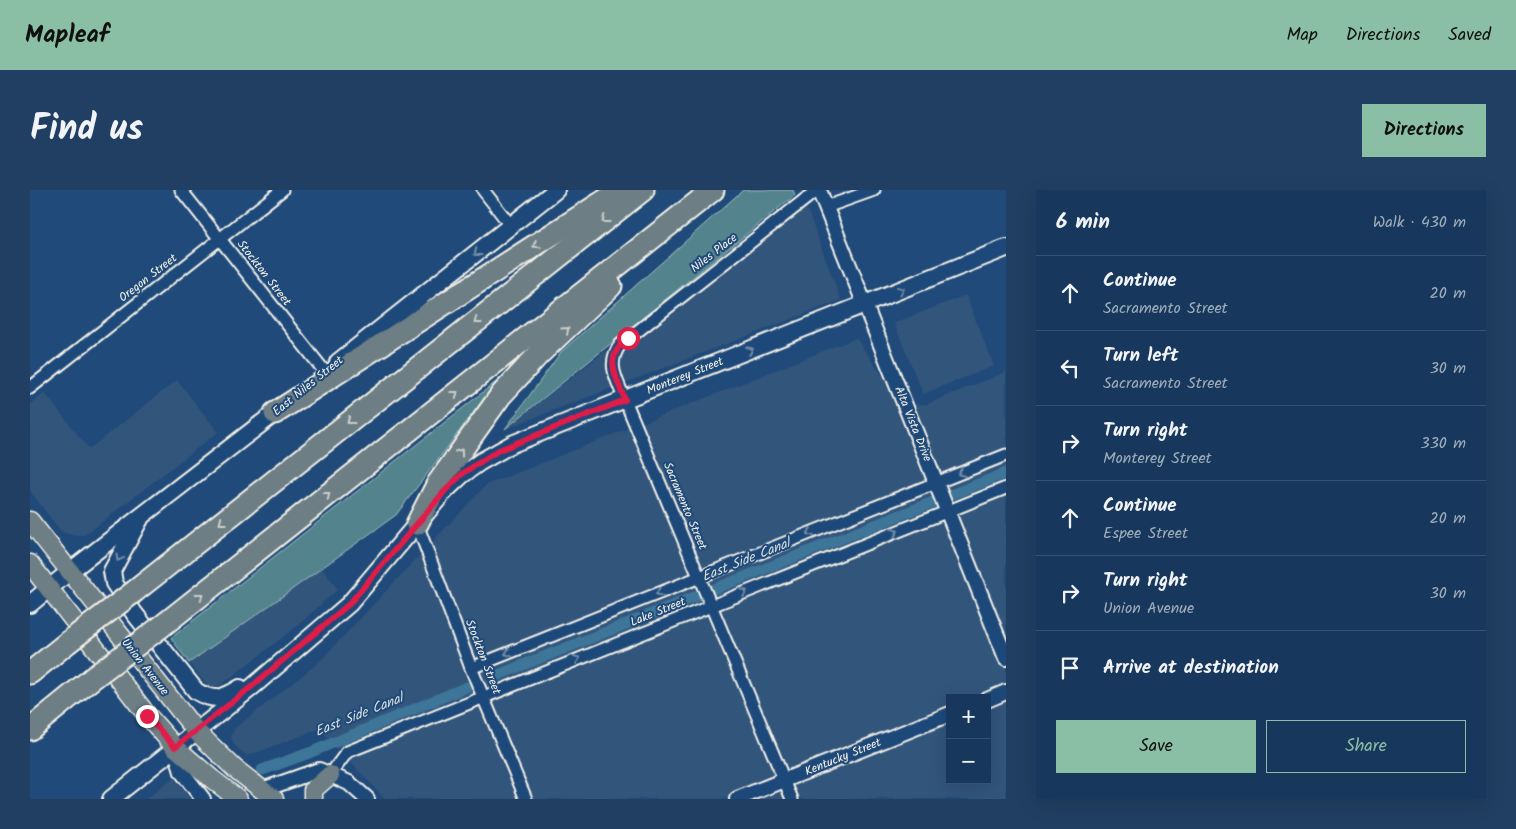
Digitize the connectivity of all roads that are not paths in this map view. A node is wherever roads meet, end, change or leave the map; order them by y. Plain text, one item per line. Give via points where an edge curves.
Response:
1 (181, 190) edge
2 (282, 190) edge
3 (483, 190) edge
4 (556, 190) edge
5 (621, 190) edge
6 (643, 190) edge
7 (713, 190) edge
8 (818, 190) edge
9 (874, 190) edge
10 (695, 205) junction
11 (826, 207) junction
12 (511, 226) junction
13 (220, 239) junction
14 (1006, 248) edge
15 (865, 304) junction
16 (628, 338) joint
17 (325, 372) junction
18 (30, 388) edge
19 (625, 400) junction
20 (275, 413) junction
21 (1006, 455) edge
22 (936, 483) junction
23 (1006, 488) edge
24 (948, 512) junction
25 (142, 515) junction
26 (30, 522) edge
27 (417, 524) junction
28 (30, 564) edge
29 (700, 578) junction
30 (59, 580) junction
31 (30, 604) edge
32 (710, 604) junction
33 (1006, 658) edge
34 (471, 668) junction
35 (271, 671) junction
36 (30, 673) edge
37 (1006, 692) edge
38 (483, 696) junction
39 (991, 698) edge
40 (946, 716) edge
41 (30, 729) edge
42 (196, 731) junction
43 (175, 747) junction
44 (330, 775) junction
45 (784, 780) junction
46 (268, 794) edge
47 (111, 799) edge
48 (203, 799) edge
49 (238, 799) edge
50 (313, 799) edge
51 (367, 799) edge
52 (526, 799) edge
53 (737, 799) edge
54 (792, 799) edge

1 - 13 street, Stockton Street
2 - 13 street, Oregon Street
3 - 12 street
4 - 12 main road, East Niles Street
5 -> 20 highway
6 -> 36 highway, bridge
7 - 10 highway
8 - 11 street, Alta Vista Drive
8 - 16 street, Niles Place
9 - 11 street
27 -> 10 highway via 438,483 501,395 538,355
41 -> 10 highway, bridge
11 - 15 street, Alta Vista Drive
12 -> 17 main road, East Niles Street
13 - 17 street, Stockton Street
13 - 18 street, Oregon Street
15 -> 14 main road, Monterey Street
19 -> 15 main road, Monterey Street
15 - 22 street, Alta Vista Drive
16 - 19 street, Sacramento Street via 615,352 613,360
17 - 20 main road, East Niles Street
19 - 27 main road, Monterey Street via 512,444 480,462 462,474
19 - 29 street, Sacramento Street
20 - 25 main road, East Niles Street
21 -> 22 street, Lake Street
22 - 24 street, Alta Vista Drive
22 -> 29 street, Lake Street
23 - 24 street, Lake Street
32 -> 24 street, Lake Street
24 - 33 street, Alta Vista Drive
25 - 30 main road, East Niles Street
25 -> 35 main road via 112,571 114,584 196,691 206,698 219,698
26 - 30 main road, Union Avenue
27 - 34 street, Stockton Street
27 - 35 main road, Monterey Street via 349,604
28 - 30 main road, Union Avenue
29 - 32 street, Sacramento Street
29 -> 34 street, Lake Street
30 - 31 main road, East Niles Street
30 - 42 main road, Union Avenue
30 - 43 main road, Union Avenue via 147,716
38 -> 32 street, Lake Street
32 - 45 street, Sacramento Street
34 - 38 street, Stockton Street
35 - 42 main road, Monterey Street
37 - 39 street
38 - 44 street, Lake Street via 347,752
38 - 52 street, Stockton Street
40 - 45 street, Kentucky Street
42 - 43 main road, Monterey Street
42 - 46 main road, Union Avenue via 234,768
43 - 47 main road, Monterey Street
43 - 48 street, Union Avenue via 182,772
43 - 49 main road, Union Avenue
44 - 46 street via 319,770
44 - 50 main road via 313,790
44 - 51 street via 349,783
45 - 53 street, Kentucky Street
45 - 54 street, Sacramento Street

